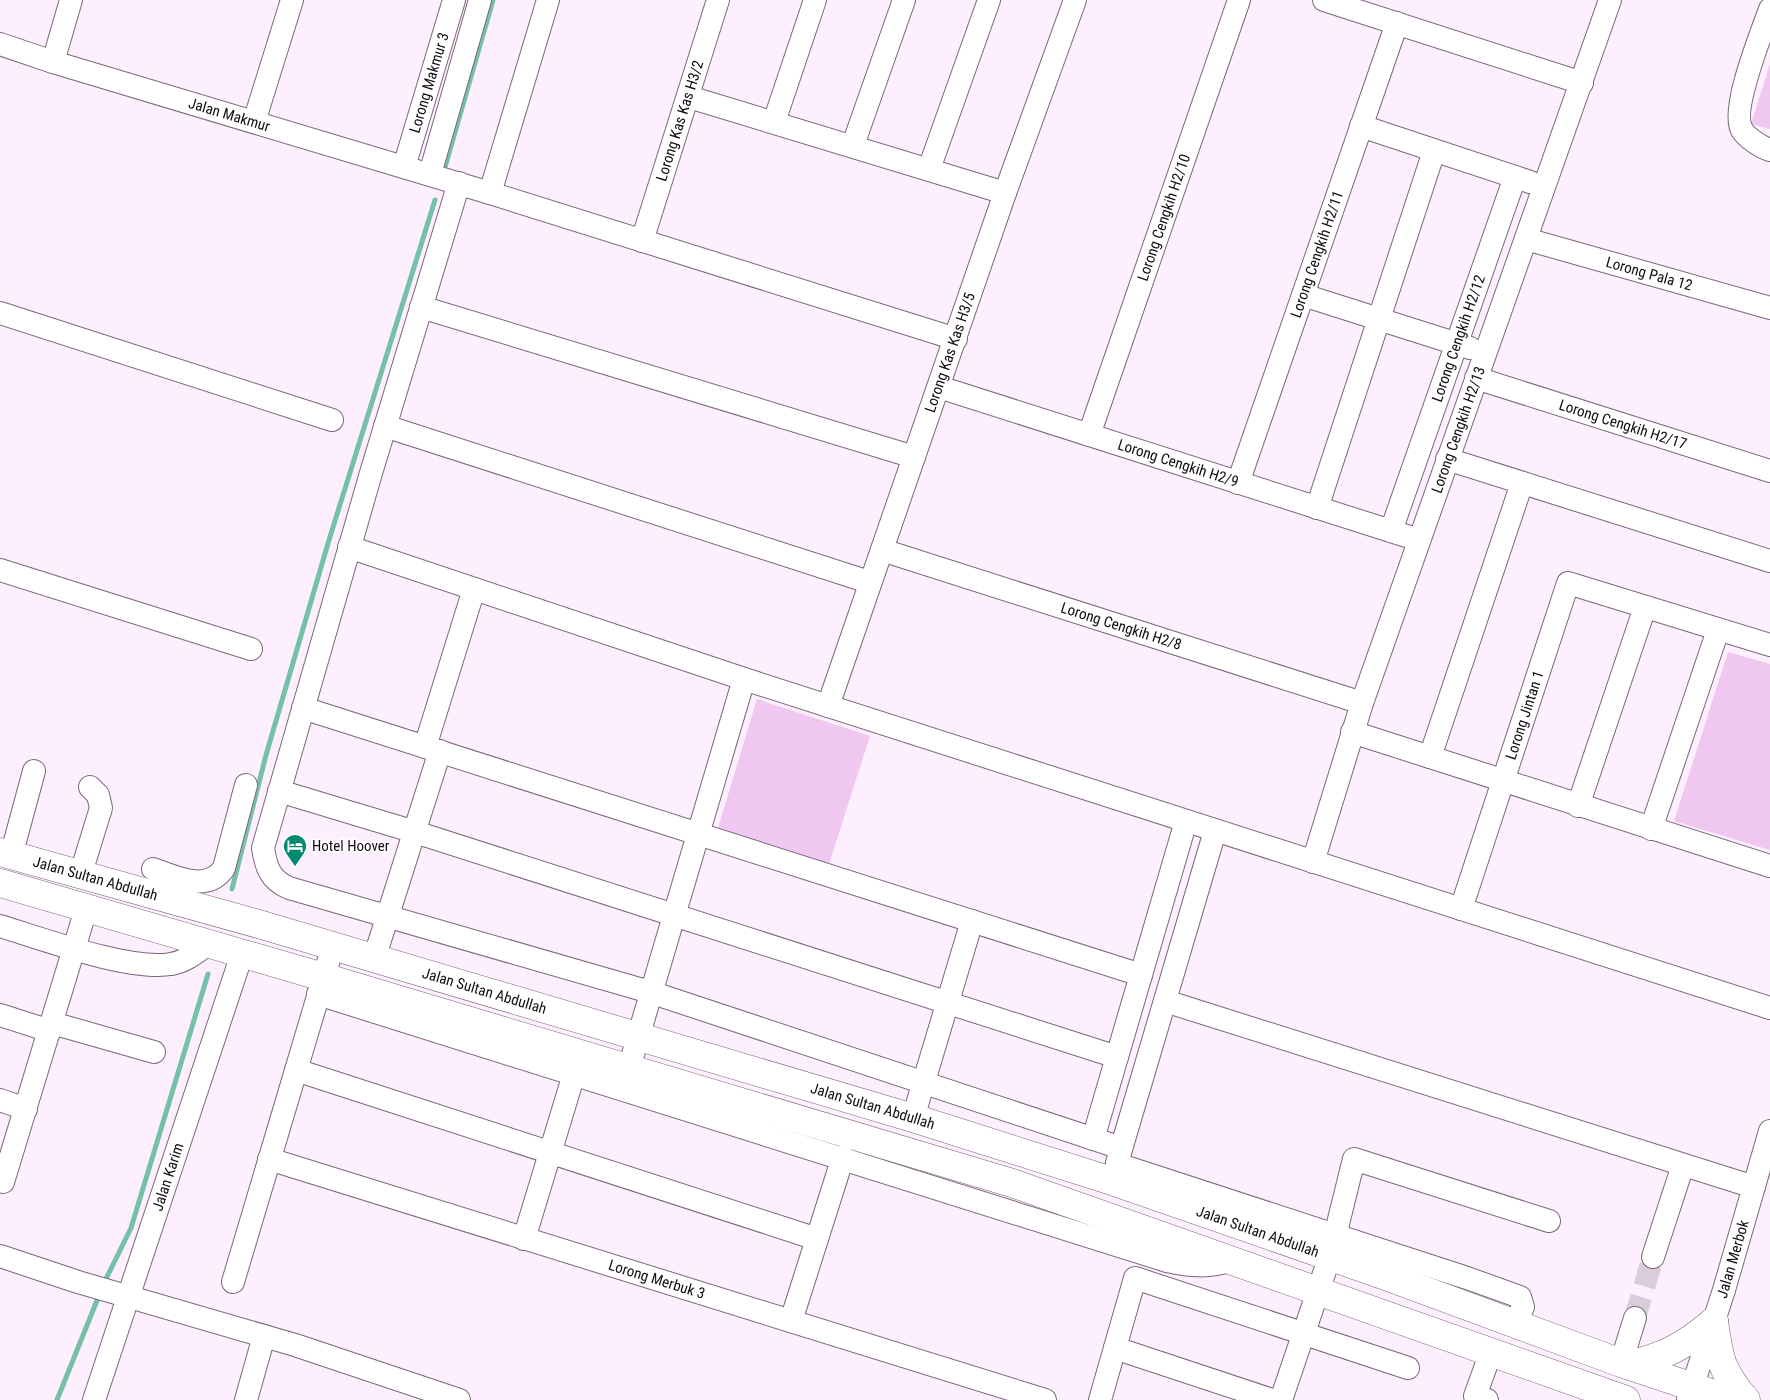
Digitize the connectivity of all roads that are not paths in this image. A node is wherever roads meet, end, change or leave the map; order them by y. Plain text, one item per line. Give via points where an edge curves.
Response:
1 (71, 0) edge
2 (292, 0) edge
3 (454, 0) edge
4 (480, 0) edge
5 (548, 0) edge
6 (718, 0) edge
7 (816, 0) edge
8 (904, 0) edge
9 (989, 0) edge
10 (1075, 0) edge
11 (1239, 0) edge
12 (1324, 0) edge
13 (1610, 0) edge
14 (1770, 9) edge
15 (1397, 23) junction
16 (0, 44) edge
17 (52, 62) junction
18 (1582, 83) junction
19 (689, 97) junction
20 (254, 122) junction
21 (774, 122) junction
22 (1361, 126) junction
23 (853, 145) junction
24 (1434, 150) junction
25 (1770, 150) edge
26 (404, 167) junction
27 (928, 169) junction
28 (430, 174) junction
29 (1515, 177) junction
30 (459, 183) junction
31 (1545, 187) junction
32 (490, 193) junction
33 (1006, 193) junction
34 (1526, 239) junction
35 (642, 241) junction
36 (1303, 295) junction
37 (421, 307) junction
38 (1770, 308) edge
39 (0, 313) edge
40 (1379, 319) junction
41 (956, 339) junction
42 (1456, 343) junction
43 (1485, 354) junction
44 (1476, 378) junction
45 (939, 387) junction
46 (332, 420) dead end
47 (385, 426) junction
48 (1089, 435) junction
49 (914, 457) junction
50 (1447, 459) junction
51 (1770, 471) edge
52 (1238, 483) junction
53 (1522, 483) junction
54 (1317, 508) junction
55 (1391, 531) junction
56 (1419, 540) junction
57 (349, 547) junction
58 (882, 550) junction
59 (1770, 561) edge
60 (0, 570) edge
61 (869, 582) junction
62 (474, 589) junction
63 (1645, 607) junction
64 (1718, 630) junction
65 (1770, 645) edge
66 (251, 649) dead end
67 (744, 679) junction
68 (1362, 702) junction
69 (828, 706) junction
70 (303, 708) junction
71 (1352, 732) junction
72 (433, 749) junction
73 (1430, 757) junction
74 (34, 771) dead end
75 (1503, 781) junction
76 (246, 785) dead end
77 (90, 787) dead end
78 (279, 791) junction
79 (1578, 806) junction
80 (1186, 822) junction
81 (1651, 829) junction
82 (1215, 831) junction
83 (416, 832) junction
84 (697, 835) junction
85 (5, 854) edge
86 (1313, 862) junction
87 (49, 866) junction
88 (1770, 866) edge
89 (80, 876) junction
90 (0, 883) edge
91 (155, 883) junction
92 (86, 909) junction
93 (1461, 909) junction
94 (388, 916) junction
95 (673, 916) junction
96 (972, 921) junction
97 (0, 926) edge
98 (208, 944) junction
99 (332, 946) junction
100 (74, 948) junction
101 (242, 954) junction
102 (374, 959) junction
103 (1141, 975) junction
104 (321, 985) junction
105 (650, 992) junction
106 (1165, 1001) junction
107 (947, 1002) junction
108 (1770, 1008) edge
109 (0, 1015) edge
110 (51, 1027) junction
111 (637, 1037) junction
112 (154, 1052) dead end
113 (1117, 1057) junction
114 (629, 1068) junction
115 (296, 1070) junction
116 (574, 1074) junction
117 (923, 1083) junction
118 (0, 1100) edge
119 (26, 1109) junction
120 (913, 1118) junction
121 (1770, 1131) edge
122 (1093, 1139) junction
123 (550, 1153) junction
124 (842, 1157) junction
125 (269, 1159) junction
126 (1117, 1165) junction
127 (1683, 1165) junction
128 (3, 1182) dead end
129 (1754, 1188) junction
130 (1549, 1221) dead end
131 (817, 1239) junction
132 (524, 1240) junction
133 (1332, 1246) junction
134 (0, 1256) edge
135 (1652, 1257) tunnel mouth
136 (1232, 1260) junction
137 (233, 1282) dead end
138 (1318, 1290) junction
139 (120, 1295) junction
140 (1635, 1318) tunnel mouth
141 (790, 1321) junction
142 (1714, 1321) junction
143 (1303, 1334) junction
144 (264, 1336) junction
145 (1115, 1348) junction
146 (1491, 1352) junction
147 (1624, 1364) junction
148 (1408, 1368) dead end
149 (1690, 1393) edge
150 (1479, 1399) edge
151 (1623, 1399) edge
152 (94, 1400) edge
153 (246, 1400) edge
154 (459, 1400) edge
155 (1045, 1400) edge
156 (1100, 1400) edge
157 (1272, 1400) edge
158 (1281, 1400) edge
159 (1732, 1400) edge
160 (1746, 1400) edge

1 - 17 street
2 - 20 street
3 - 26 street, Lorong Makmur 3
4 - 28 street
5 - 32 street
6 - 19 street, Lorong Kas Kas H3/2
7 - 21 street
8 - 23 street
9 - 27 street
10 - 33 street, Lorong Kas Kas H3/5
11 - 48 street, Lorong Cengkih H2/10
12 - 15 street
13 - 18 street, Lorong Cengkih H2/13
14 - 25 street via 1738,109 1741,129
15 - 18 street
15 - 22 street, Lorong Cengkih H2/11
16 - 17 street, Jalan Makmur
17 - 20 street, Jalan Makmur
18 - 31 street, Lorong Cengkih H2/13
19 - 21 street
19 - 35 street, Lorong Kas Kas H3/2
20 - 26 street, Jalan Makmur
21 - 23 street
22 - 24 street
22 - 36 street, Lorong Cengkih H2/11
23 - 27 street
24 - 29 street
24 - 40 street
26 - 28 street, Jalan Makmur
27 - 33 street
28 - 30 street, Jalan Makmur
29 - 31 street
29 - 42 street, Lorong Cengkih H2/12
30 - 32 street, Jalan Makmur
30 - 37 street
31 - 34 street, Lorong Cengkih H2/13
32 - 35 street, Jalan Makmur
33 - 41 street, Lorong Kas Kas H3/5
34 - 38 street, Lorong Pala 12
34 - 43 street, Lorong Cengkih H2/13
35 - 41 street, Jalan Makmur
36 - 40 street
36 - 52 street, Lorong Cengkih H2/11
37 - 47 street
37 - 49 street
39 - 46 street
40 - 42 street
40 - 54 street
41 - 45 street, Lorong Kas Kas H3/5
42 - 43 street
42 - 55 street, Lorong Cengkih H2/12
43 - 44 street, Lorong Cengkih H2/13
44 - 50 street, Lorong Cengkih H2/13
44 - 51 street, Lorong Cengkih H2/17
45 - 48 street, Lorong Cengkih H2/9
45 - 49 street, Lorong Kas Kas H3/5
47 - 57 street
47 - 61 street
48 - 52 street, Lorong Cengkih H2/9
49 - 58 street, Lorong Kas Kas H3/5
50 - 53 street
50 - 56 street, Lorong Cengkih H2/13
52 - 54 street, Lorong Cengkih H2/9
53 - 59 street
53 - 73 street
54 - 55 street, Lorong Cengkih H2/9
55 - 56 street, Lorong Cengkih H2/9
56 - 68 street, Lorong Cengkih H2/13
57 - 62 street
57 - 70 street
58 - 61 street, Lorong Kas Kas H3/5
58 - 68 street, Lorong Cengkih H2/8
60 - 66 street
61 - 69 street, Lorong Kas Kas H3/5
62 - 67 street
62 - 72 street
63 - 64 street, Lorong Jintan 1
63 - 75 street, Lorong Jintan 1 via 1568,583
63 - 79 street
64 - 65 street, Lorong Jintan 1
64 - 81 street
67 - 69 street
67 - 84 street
68 - 71 street, Lorong Cengkih H2/13
69 - 80 street
70 - 72 street
70 - 78 street
71 - 73 street
71 - 86 street, Lorong Cengkih H2/13
72 - 83 street
72 - 84 street
73 - 75 street
74 - 85 street
75 - 79 street
75 - 93 street
76 - 91 street via 220,875 209,881
77 - 89 street via 98,795 101,808
78 - 83 street
78 - 94 street via 263,848 271,876 289,888
79 - 81 street
80 - 82 street
80 - 103 street
81 - 88 street
82 - 86 street
82 - 106 street
83 - 94 street
83 - 95 street
84 - 95 street
84 - 96 street
85 - 87 main road, Jalan Sultan Abdullah
86 - 93 street
87 - 89 main road, Jalan Sultan Abdullah
87 - 92 main road via 79,889
89 - 91 main road, Jalan Sultan Abdullah
90 - 92 main road, Jalan Sultan Abdullah
91 - 92 main road via 108,898
91 - 99 main road, Jalan Sultan Abdullah
92 - 98 main road, Jalan Sultan Abdullah
92 - 100 street
93 - 108 street
94 - 102 street
94 - 105 street
95 - 105 street
95 - 107 street
96 - 103 street
96 - 107 street
97 - 100 street
98 - 100 street via 187,959 173,964 151,965
98 - 101 main road, Jalan Sultan Abdullah
99 - 102 main road, Jalan Sultan Abdullah
99 - 104 street
100 - 110 street
101 - 104 main road, Jalan Sultan Abdullah
101 - 139 street, Jalan Karim
102 - 111 main road, Jalan Sultan Abdullah
103 - 113 street
104 - 114 main road, Jalan Sultan Abdullah
104 - 115 street
104 - 116 street
105 - 111 street
105 - 117 street
106 - 126 street
106 - 127 street
107 - 113 street
107 - 117 street
109 - 110 street
110 - 112 street
110 - 119 street
111 - 114 street
111 - 120 main road, Jalan Sultan Abdullah
113 - 122 street
114 - 136 main road, Jalan Sultan Abdullah via 1012,1183
115 - 123 street
115 - 125 street
116 - 123 street
116 - 124 street
117 - 120 street
117 - 122 street
118 - 119 street
119 - 128 street
120 - 126 main road, Jalan Sultan Abdullah
121 - 129 street, Jalan Merbok
122 - 126 street
123 - 131 street
123 - 132 street
124 - 131 street
124 - 136 street via 1167,1261 1193,1267
125 - 132 street, Lorong Merbuk 3
125 - 137 street
126 - 133 main road, Jalan Sultan Abdullah
127 - 129 street
127 - 135 street
129 - 142 street, Jalan Merbok
130 - 133 street via 1354,1159
131 - 141 street
132 - 141 street, Lorong Merbuk 3
133 - 138 street
133 - 147 main road, Jalan Sultan Abdullah via 1514,1324
134 - 139 street
136 - 138 main road, Jalan Sultan Abdullah
138 - 143 street
138 - 146 main road, Jalan Sultan Abdullah
139 - 144 street
139 - 152 street, Jalan Karim
140 - 147 street
141 - 155 street, Lorong Merbuk 3
142 - 147 main road via 1680,1348 1654,1359
142 - 149 street, Jalan Merbok
142 - 160 main road via 1721,1365
143 - 145 street via 1135,1278
143 - 148 street
143 - 158 street
144 - 153 street
144 - 154 street
145 - 156 street
145 - 157 street
146 - 150 street
146 - 151 main road, Jalan Sultan Abdullah
147 - 149 main road, Jalan Sultan Abdullah
149 - 159 main road, Jalan Sultan Abdullah

